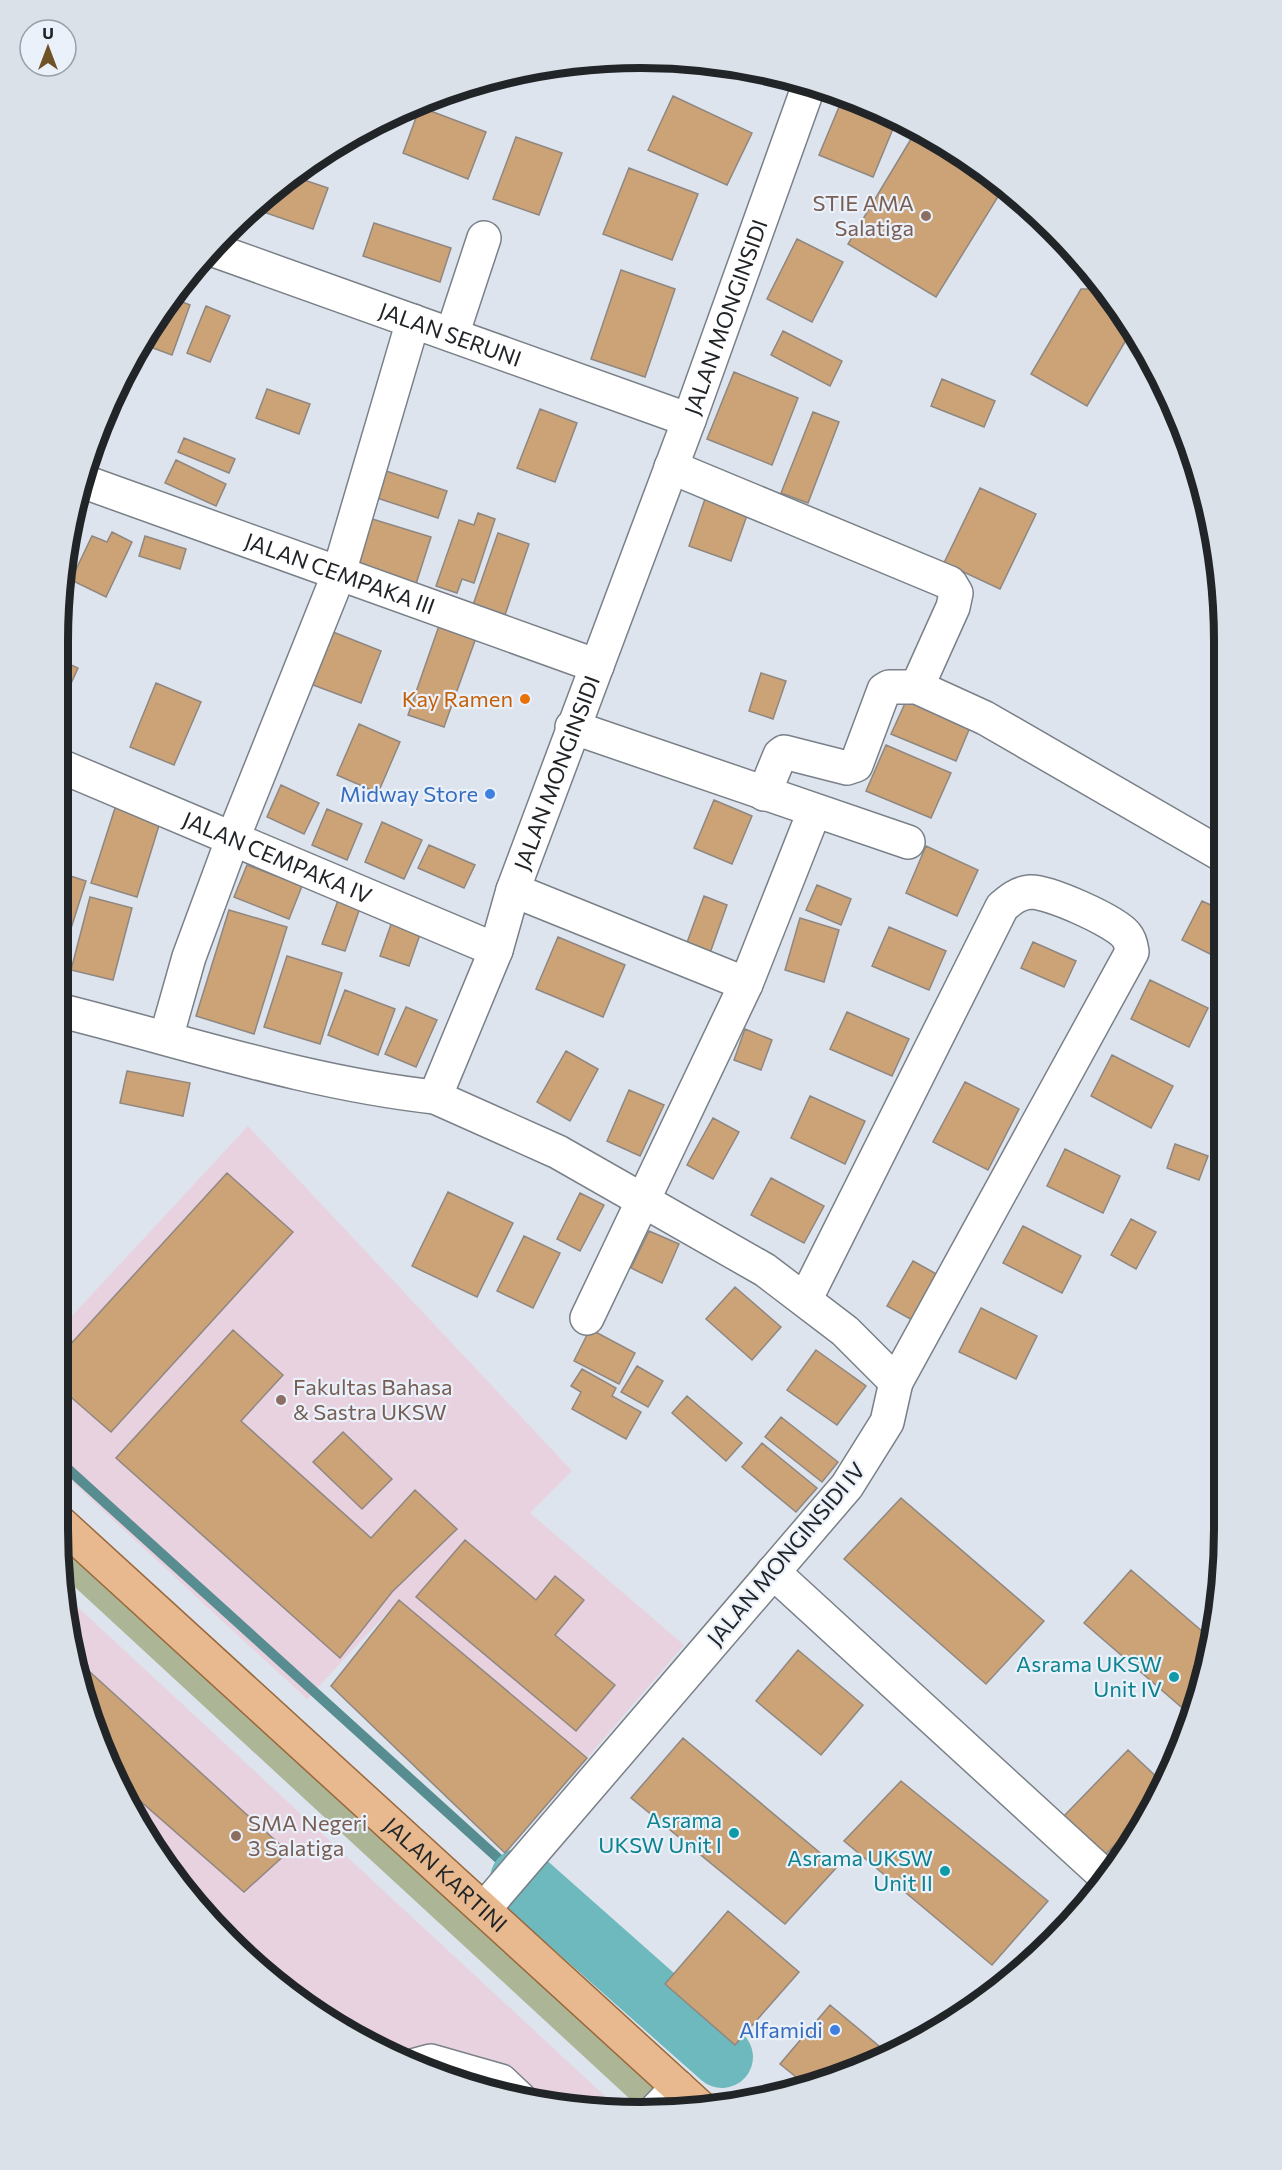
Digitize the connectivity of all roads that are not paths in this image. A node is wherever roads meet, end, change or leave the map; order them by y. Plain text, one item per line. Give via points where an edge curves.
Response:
1 (806, 92) edge
2 (484, 238) dead end
3 (220, 252) edge
4 (413, 321) junction
5 (452, 335) junction
6 (689, 420) junction
7 (671, 467) junction
8 (90, 484) edge
9 (338, 576) junction
10 (597, 666) junction
11 (917, 687) junction
12 (572, 727) junction
13 (68, 769) edge
14 (764, 794) junction
15 (814, 812) junction
16 (232, 838) junction
17 (908, 842) dead end
18 (1214, 850) edge
19 (513, 890) junction
20 (496, 950) junction
21 (746, 984) junction
22 (68, 1013) edge
23 (166, 1038) junction
24 (435, 1097) junction
25 (645, 1200) junction
26 (805, 1300) junction
27 (587, 1318) dead end
28 (896, 1382) junction
29 (68, 1530) edge
30 (773, 1572) junction
31 (1100, 1872) edge
32 (484, 1909) junction
33 (429, 2062) edge
34 (506, 2086) edge
35 (678, 2087) junction
36 (692, 2100) edge
37 (664, 2101) edge

1 - 6 street, JALAN MONGINSIDI
2 - 5 street
3 - 4 street, JALAN SERUNI
4 - 5 street, JALAN SERUNI
4 - 9 street
5 - 6 street, JALAN SERUNI
6 - 7 street, JALAN MONGINSIDI
7 - 10 street, JALAN MONGINSIDI
7 - 11 street via 950,583 956,593 953,607
8 - 9 street, JALAN CEMPAKA III
9 - 10 street, JALAN CEMPAKA III
9 - 16 street
10 - 12 street, JALAN MONGINSIDI
11 - 14 street via 884,690 856,765 848,768 784,752
11 - 18 street via 985,718
12 - 14 street
12 - 19 street, JALAN MONGINSIDI
13 - 16 street, JALAN CEMPAKA IV
14 - 15 street
15 - 17 street
15 - 21 street
16 - 20 street, JALAN CEMPAKA IV
16 - 23 street via 189,957
19 - 20 street, JALAN MONGINSIDI
19 - 21 street
20 - 24 street, JALAN MONGINSIDI
21 - 25 street
22 - 23 street
23 - 24 street via 237,1059 341,1082
24 - 25 street via 558,1152
25 - 26 street via 765,1270
25 - 27 street
26 - 28 street via 845,1330
26 - 28 street, JALAN MONGINSIDI IV via 1002,907 1012,897 1042,893 1085,910 1125,933 1132,952
28 - 30 street, JALAN MONGINSIDI IV via 887,1422 878,1439 847,1486
29 - 32 main road, JALAN KARTINI
30 - 31 street
30 - 32 street, JALAN MONGINSIDI IV
32 - 35 main road, JALAN KARTINI
33 - 34 street via 501,2081
35 - 36 main road, JALAN KARTINI
35 - 37 street

